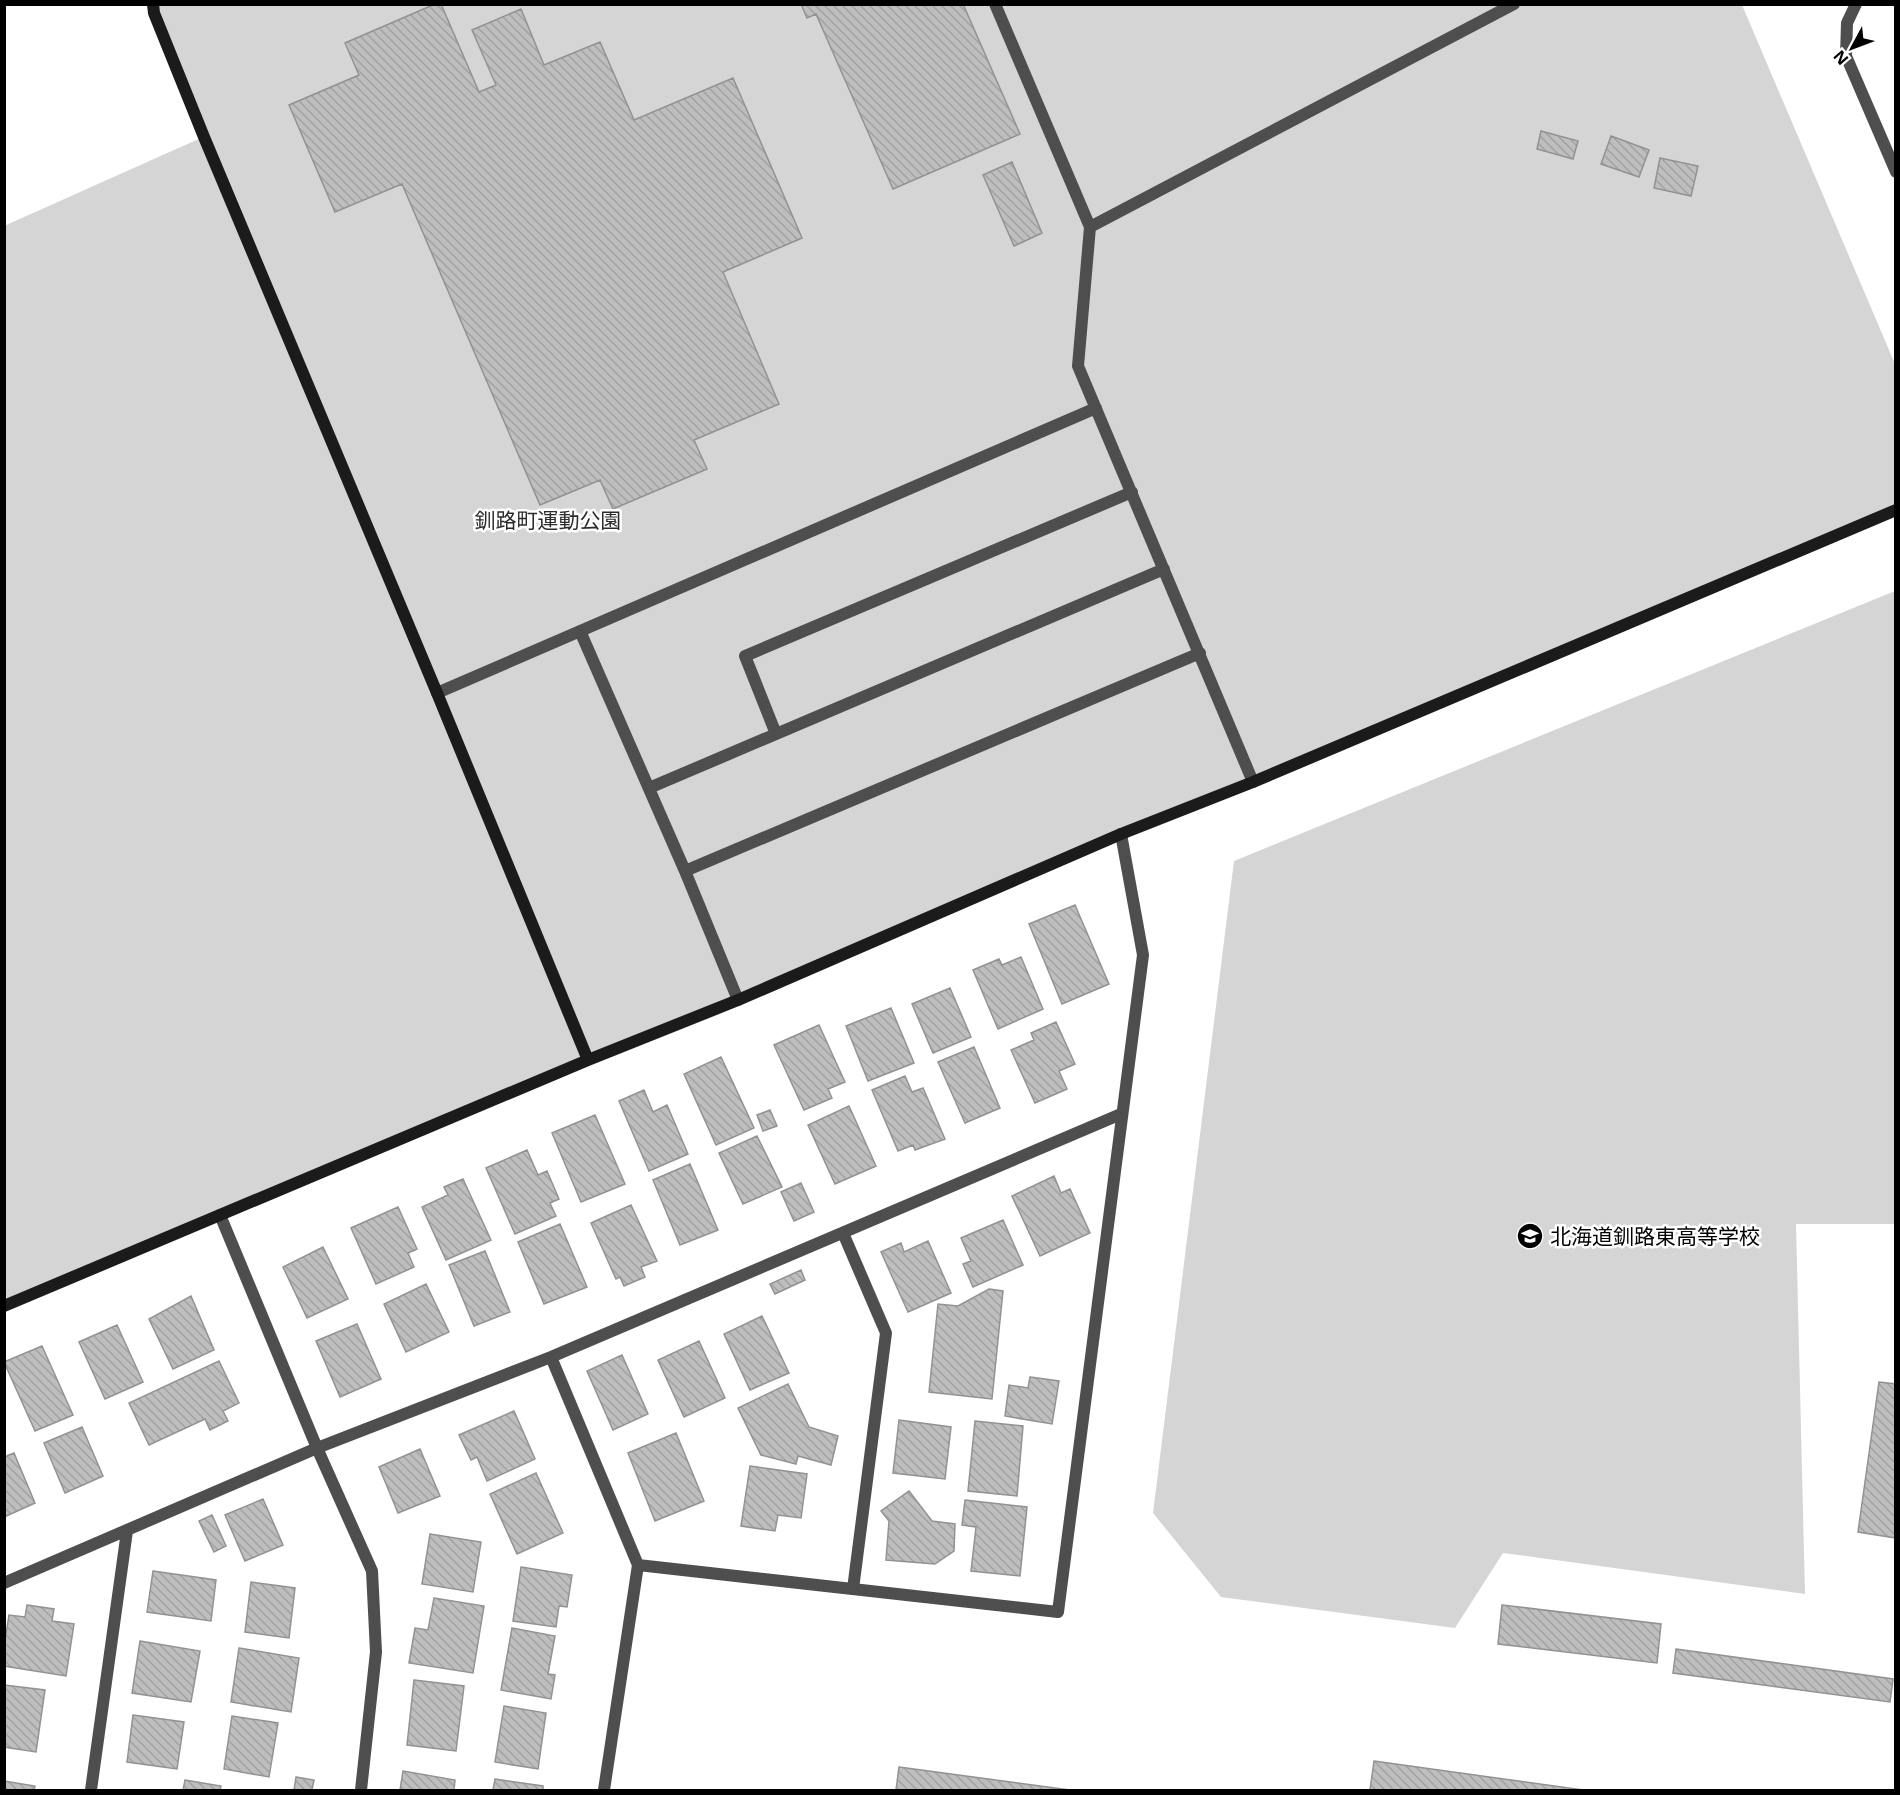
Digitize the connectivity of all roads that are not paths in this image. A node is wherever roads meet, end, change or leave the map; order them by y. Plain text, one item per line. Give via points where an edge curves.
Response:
1 (153, 4) edge
2 (995, 4) edge
3 (1514, 4) edge
4 (1856, 4) edge
5 (1896, 172) edge
6 (1090, 227) junction
7 (1096, 408) junction
8 (1132, 492) junction
9 (1896, 510) edge
10 (1164, 569) junction
11 (580, 631) junction
12 (1200, 652) junction
13 (437, 693) junction
14 (776, 734) junction
15 (1254, 782) junction
16 (649, 788) junction
17 (1121, 834) junction
18 (685, 871) junction
19 (738, 1000) junction
20 (588, 1060) junction
21 (1121, 1114) junction
22 (220, 1215) junction
23 (843, 1233) junction
24 (4, 1306) edge
25 (551, 1357) junction
26 (317, 1448) junction
27 (128, 1531) junction
28 (638, 1565) junction
29 (4, 1583) edge
30 (853, 1589) junction
31 (91, 1791) edge
32 (361, 1791) edge
33 (604, 1791) edge

1 - 13 street via 204,137
2 - 6 street
3 - 6 street
4 - 5 street via 1847,23 1846,56
6 - 7 street via 1078,366
7 - 8 street
7 - 11 street
8 - 10 street
8 - 14 street via 745,656
9 - 15 street
10 - 12 street
10 - 14 street
11 - 13 street
11 - 16 street
12 - 15 street
12 - 18 street
13 - 20 street
14 - 16 street
15 - 17 street
16 - 18 street
17 - 19 street
17 - 21 street via 1143,955
18 - 19 street
19 - 20 street
20 - 22 street
21 - 23 street
21 - 30 street via 1058,1612
22 - 24 street
22 - 26 street
23 - 25 street
23 - 30 street via 886,1333
25 - 26 street
25 - 28 street
26 - 27 street
26 - 32 street via 372,1571 376,1652
27 - 29 street
27 - 31 street
28 - 30 street
28 - 33 street

